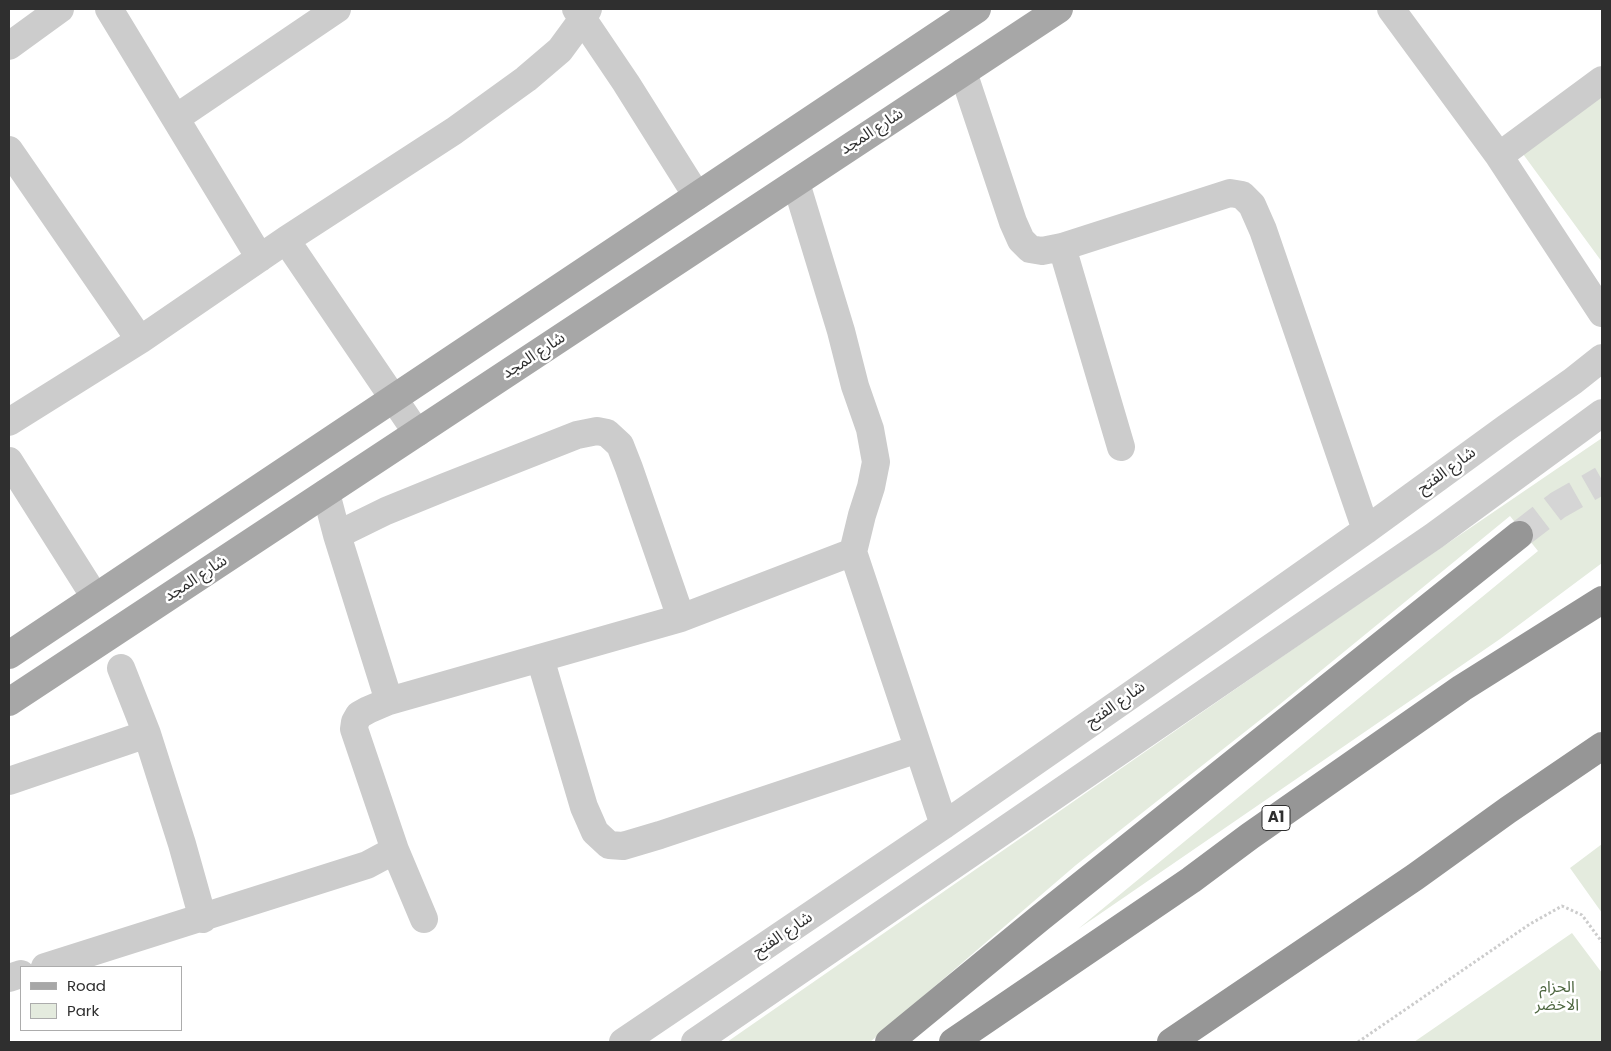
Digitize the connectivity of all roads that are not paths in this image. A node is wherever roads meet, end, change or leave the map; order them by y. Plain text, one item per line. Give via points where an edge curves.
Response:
1 (60, 9) edge
2 (109, 9) edge
3 (337, 9) edge
4 (977, 9) edge
5 (1059, 9) edge
6 (1391, 9) edge
7 (582, 12) edge
8 (9, 46) edge
9 (963, 72) junction
10 (1602, 80) edge
11 (176, 118) junction
12 (9, 150) edge
13 (1500, 156) junction
14 (796, 183) junction
15 (697, 196) junction
16 (286, 240) junction
17 (1062, 247) junction
18 (260, 258) junction
19 (1602, 313) edge
20 (140, 340) junction
21 (1602, 358) edge
22 (394, 398) junction
23 (1602, 413) edge
24 (9, 422) edge
25 (417, 433) junction
26 (1121, 447) dead end
27 (9, 461) edge
28 (326, 493) junction
29 (1366, 530) junction
30 (337, 534) junction
31 (1519, 535) tunnel mouth
32 (853, 552) junction
33 (95, 597) junction
34 (1602, 600) edge
35 (681, 618) junction
36 (9, 655) edge
37 (540, 658) junction
38 (121, 668) dead end
39 (389, 701) junction
40 (9, 702) edge
41 (147, 734) junction
42 (1602, 746) edge
43 (918, 749) junction
44 (9, 781) edge
45 (944, 825) junction
46 (395, 850) junction
47 (203, 918) junction
48 (424, 919) dead end
49 (48, 966) edge
50 (623, 1042) edge
51 (695, 1042) edge
52 (889, 1042) edge
53 (953, 1042) edge
54 (1171, 1042) edge

1 - 8 street
2 - 11 street
3 - 11 street
4 - 15 main road
5 - 9 main road, شارع المجد
6 - 13 street
7 - 15 street
7 - 16 street via 560,50 526,79 454,131
9 - 14 main road, شارع المجد
9 - 17 street via 1021,240 1030,249 1042,251
10 - 13 street
11 - 18 street
12 - 20 street
13 - 19 street
14 - 25 main road, شارع المجد
14 - 32 street via 870,430 876,462
15 - 22 main road
16 - 18 street
16 - 22 street
17 - 26 street
17 - 29 street via 1209,199 1230,193 1242,195 1252,205 1264,230
18 - 20 street
20 - 24 street
21 - 29 street, شارع الفتح
22 - 25 street
22 - 33 main road
23 - 51 street via 1434,536
25 - 28 main road, شارع المجد
27 - 33 street
28 - 30 street
28 - 40 main road, شارع المجد
29 - 45 street, شارع الفتح
30 - 35 street via 436,490 577,436 597,431 607,433 620,445
30 - 39 street
31 - 52 highway
32 - 35 street
32 - 43 street
33 - 36 main road
34 - 53 highway, A1 via 1462,688 1191,880
35 - 37 street
37 - 39 street
37 - 43 street via 584,807 595,832 609,846 623,846 660,835
38 - 41 street
39 - 46 street via 359,715 354,729
41 - 44 street
41 - 47 street
42 - 54 highway via 1400,888
43 - 45 street
45 - 50 street, شارع الفتح
46 - 47 street via 366,866
46 - 48 street
47 - 49 street

